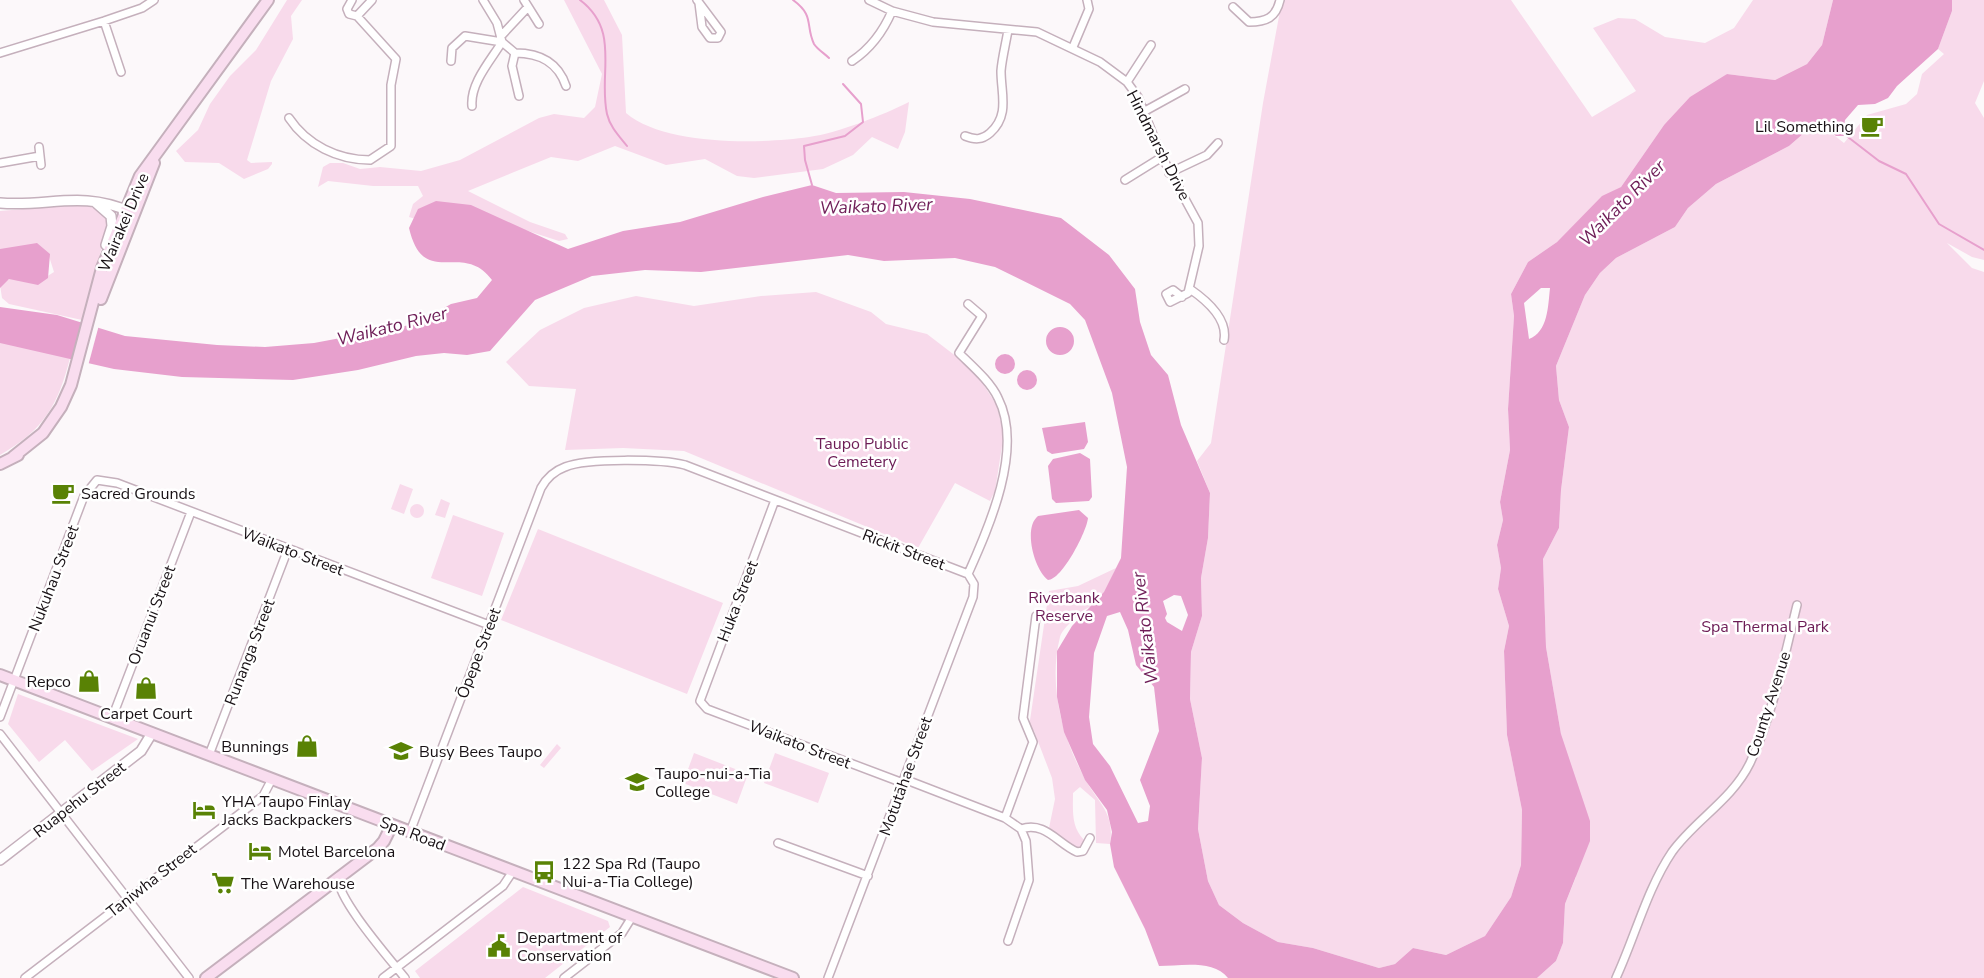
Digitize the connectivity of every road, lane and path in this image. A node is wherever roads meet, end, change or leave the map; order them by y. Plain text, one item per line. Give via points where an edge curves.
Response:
1 (154, 0) edge
2 (268, 0) edge
3 (352, 0) edge
4 (372, 0) edge
5 (483, 0) edge
6 (869, 0) edge
7 (1087, 0) edge
8 (1280, 0) edge
9 (698, 2) edge
10 (526, 3) edge
11 (1233, 7) dead end
12 (892, 11) junction
13 (357, 16) junction
14 (104, 21) junction
15 (539, 24) dead end
16 (1008, 30) junction
17 (502, 39) junction
18 (1151, 45) dead end
19 (1073, 47) junction
20 (0, 53) edge
21 (515, 53) junction
22 (451, 61) dead end
23 (852, 61) dead end
24 (121, 72) dead end
25 (1126, 82) junction
26 (566, 86) dead end
27 (1185, 89) dead end
28 (519, 96) dead end
29 (472, 106) dead end
30 (1145, 111) junction
31 (289, 118) dead end
32 (965, 136) dead end
33 (1218, 143) dead end
34 (39, 147) dead end
35 (40, 156) junction
36 (1161, 157) junction
37 (0, 162) edge
38 (41, 165) dead end
39 (1169, 173) junction
40 (1125, 180) dead end
41 (92, 200) junction
42 (0, 203) edge
43 (129, 211) junction
44 (102, 268) junction
45 (1190, 289) junction
46 (1182, 297) dead end
47 (968, 304) dead end
48 (92, 319) junction
49 (1224, 340) dead end
50 (0, 464) edge
51 (549, 477) joint
52 (97, 480) joint
53 (776, 500) junction
54 (190, 512) junction
55 (288, 549) junction
56 (968, 574) junction
57 (1797, 605) dead end
58 (1036, 616) dead end
59 (489, 625) junction
60 (0, 675) edge
61 (14, 680) junction
62 (700, 701) joint
63 (0, 717) edge
64 (112, 718) junction
65 (152, 733) junction
66 (0, 734) edge
67 (209, 755) junction
68 (272, 779) junction
69 (903, 781) junction
70 (61, 813) junction
71 (1005, 818) junction
72 (392, 825) junction
73 (1021, 829) junction
74 (410, 831) junction
75 (1090, 838) dead end
76 (778, 843) dead end
77 (0, 860) edge
78 (513, 871) junction
79 (338, 876) junction
80 (868, 876) junction
81 (325, 886) junction
82 (128, 899) junction
83 (348, 905) junction
84 (632, 916) junction
85 (1008, 941) dead end
86 (397, 967) junction
87 (26, 978) edge
88 (189, 978) edge
89 (206, 978) edge
90 (383, 978) edge
91 (405, 978) edge
92 (564, 978) edge
93 (793, 978) edge
94 (828, 978) edge
95 (1616, 978) edge

1 - 14 street
2 - 43 main road, Wairakei Drive via 170,132
3 - 13 street via 347,9
4 - 13 street
5 - 17 street
6 - 12 street, Hindmarsh Drive
7 - 19 street via 1089,9
8 - 11 street via 1274,15 1263,21 1249,22
9 - 9 street via 721,32 718,38 711,39 702,29
10 - 15 street
10 - 17 street
12 - 16 street, Hindmarsh Drive via 933,22
12 - 23 street via 878,36
13 - 31 street via 396,59 391,85 391,147 370,160 322,150
14 - 20 street
14 - 24 street
16 - 19 street, Hindmarsh Drive via 1037,32
16 - 32 street via 1001,69 1001,118 985,137 976,140
17 - 21 street
17 - 22 street via 465,36 452,48
17 - 29 street via 486,63
18 - 25 street
19 - 25 street, Hindmarsh Drive
21 - 26 street via 548,60 562,72
21 - 28 street via 512,66
25 - 30 street, Hindmarsh Drive
27 - 30 street
30 - 36 street, Hindmarsh Drive
33 - 39 street via 1207,155
34 - 35 street
35 - 37 street
35 - 38 street
36 - 39 street, Hindmarsh Drive
36 - 40 street
39 - 45 street, Hindmarsh Drive via 1198,223 1200,246
41 - 42 street
41 - 43 street
41 - 44 street via 108,211 113,220
43 - 44 main road, Wairakei Drive
43 - 48 main road, Wairakei Drive
44 - 48 main road, Wairakei Drive
45 - 46 street
45 - 49 street via 1208,302 1224,325
47 - 56 street via 981,316 959,353 998,397 1007,435 997,504
48 - 50 main road via 73,398 59,424 38,444
51 - 53 street, Rickit Street via 563,467 582,463 673,462
51 - 59 street, Ōpepe Street via 540,488
52 - 54 street, Waikato Street via 110,480
52 - 61 street, Nukuhau Street via 84,496
53 - 56 street, Rickit Street
53 - 62 street, Huka Street
54 - 55 street, Waikato Street
54 - 64 street, Oruanui Street
55 - 59 street, Waikato Street
55 - 67 street, Runanga Street
56 - 69 street, Motutāhae Street via 974,584 973,597
57 - 95 street, County Avenue via 1780,674 1750,762 1740,780 1672,853
58 - 71 street via 1023,718 1033,742
59 - 74 street, Ōpepe Street
60 - 61 main road, Spa Road
61 - 63 street, Nukuhau Street
61 - 64 main road, Spa Road
62 - 69 street, Waikato Street via 707,709
64 - 65 main road, Spa Road
65 - 67 main road, Spa Road
65 - 70 street, Ruapehu Street via 141,751
66 - 70 street
67 - 68 main road, Spa Road
68 - 72 main road, Spa Road
68 - 82 street, Taniwha Street via 263,796
69 - 71 street, Waikato Street
69 - 80 street, Motutāhae Street
70 - 77 street, Ruapehu Street
70 - 82 street
71 - 73 street, Waikato Street
72 - 74 main road, Spa Road
72 - 79 main road via 380,846
73 - 75 street via 1043,828 1077,852 1083,851
73 - 85 street via 1026,841 1029,880
74 - 78 main road, Spa Road
76 - 80 street
78 - 84 main road, Spa Road
78 - 86 street via 503,886
79 - 81 main road
79 - 83 street
80 - 94 street, Motutāhae Street
81 - 83 street
81 - 89 main road
82 - 87 street, Taniwha Street
82 - 88 street
83 - 86 street
84 - 92 street via 622,933
84 - 93 main road, Spa Road
86 - 90 street
86 - 91 street

